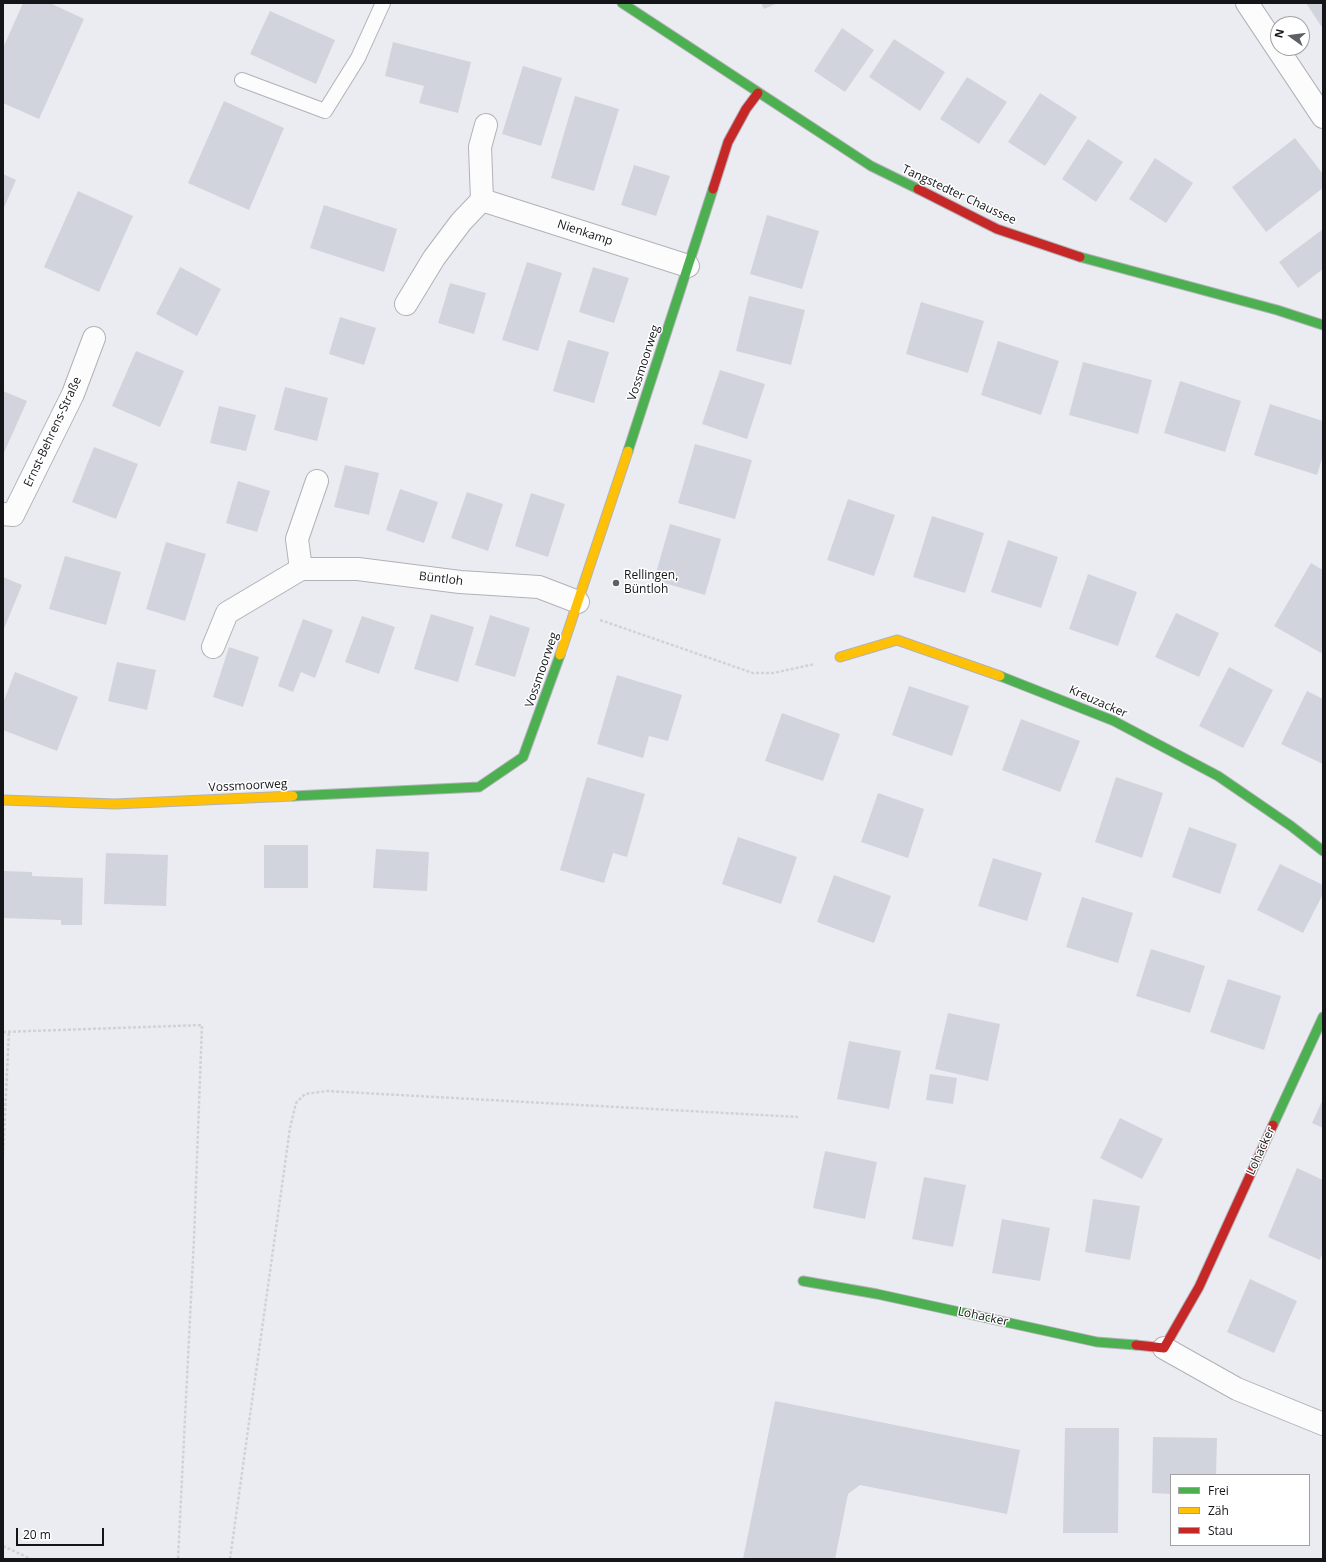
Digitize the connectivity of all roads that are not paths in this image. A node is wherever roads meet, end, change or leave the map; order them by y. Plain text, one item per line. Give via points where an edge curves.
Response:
1 (383, 3) edge
2 (622, 3) edge
3 (1247, 3) edge
4 (242, 80) dead end
5 (758, 93) junction
6 (1323, 117) edge
7 (486, 125) dead end
8 (482, 200) junction
9 (688, 266) junction
10 (406, 304) dead end
11 (1323, 324) edge
12 (94, 338) dead end
13 (317, 481) dead end
14 (3, 514) edge
15 (301, 569) junction
16 (576, 607) junction
17 (213, 647) dead end
18 (840, 658) road end
19 (3, 800) edge
20 (1323, 851) edge
21 (1323, 1017) edge
22 (803, 1281) dead end
23 (1164, 1348) junction
24 (1323, 1424) edge

1 - 4 lane via 358,58 325,111
2 - 5 street, Tangstedter Chaussee
3 - 6 street
5 - 9 street, Vossmoorweg via 746,108 728,142
5 - 11 street, Tangstedter Chaussee via 871,166 997,229 1081,257
7 - 8 street via 480,147
8 - 9 street, Nienkamp
8 - 10 street via 434,258
9 - 16 street, Vossmoorweg
12 - 14 street, Ernst-Behrens-Straße via 73,394 13,515
13 - 15 street via 297,539
15 - 16 street, Büntloh via 358,569 460,582 539,586
15 - 17 street via 227,613
16 - 19 street, Vossmoorweg via 523,757 479,787 115,804
18 - 20 street, Kreuzacker via 896,640 1013,680 1114,721 1218,776
21 - 23 street, Lohacker via 1199,1287
22 - 23 street, Lohacker via 877,1294 1097,1342
23 - 24 street, Lohacker via 1237,1389

